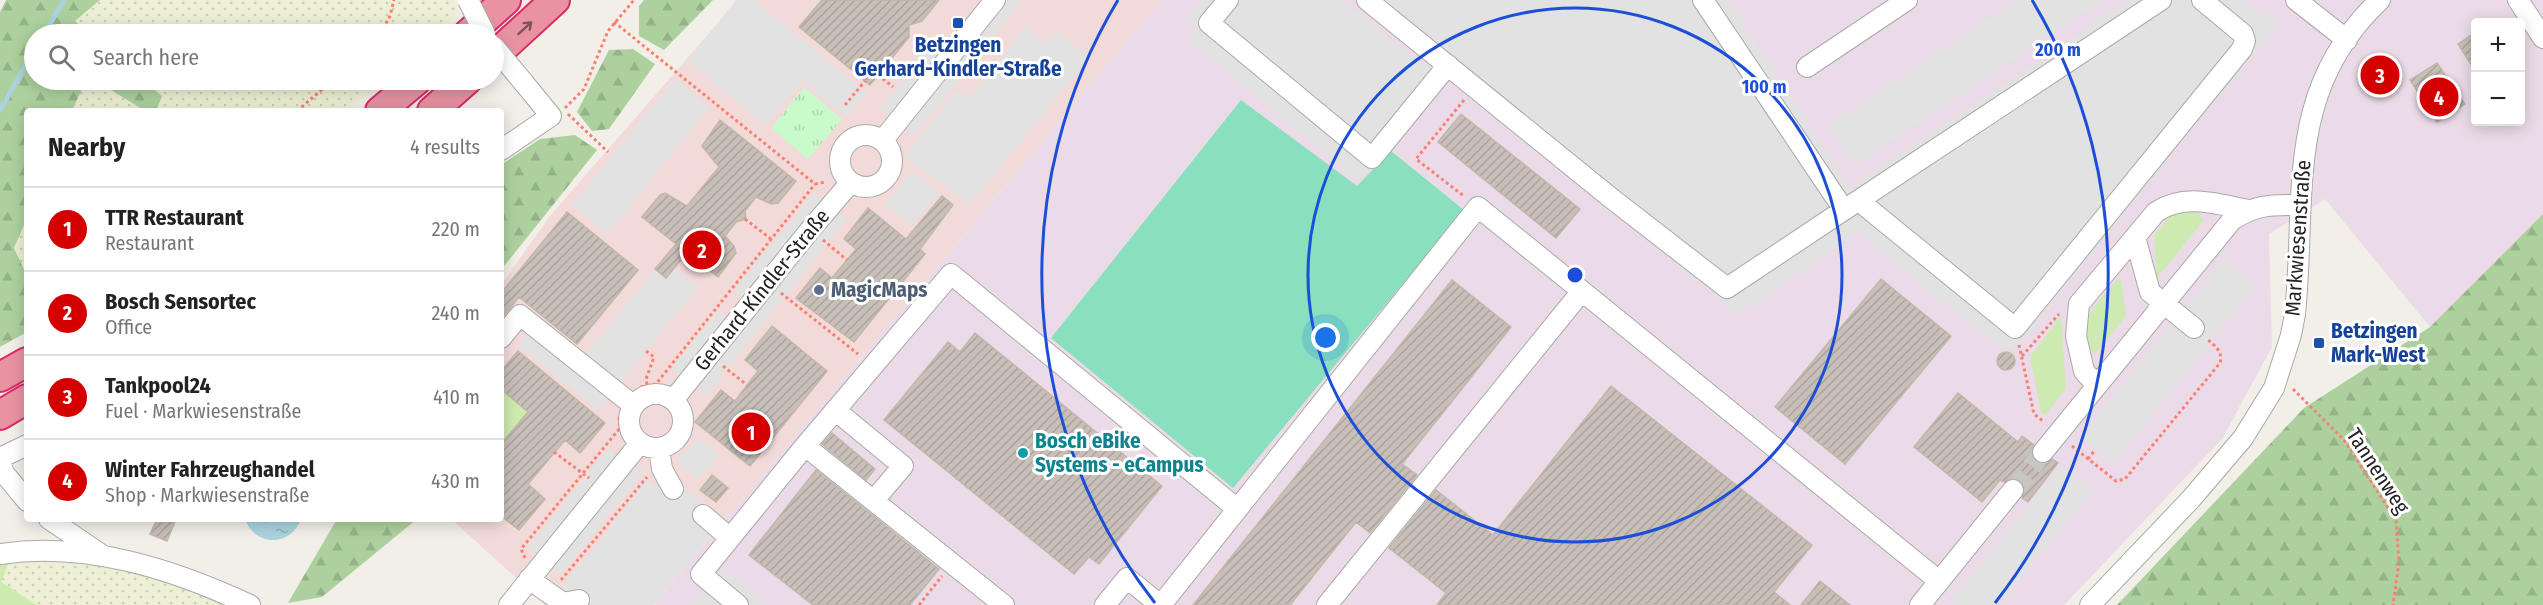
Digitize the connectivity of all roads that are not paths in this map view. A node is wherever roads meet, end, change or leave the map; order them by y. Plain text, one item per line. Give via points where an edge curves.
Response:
1 (468, 0) edge
2 (506, 0) edge
3 (555, 0) edge
4 (995, 0) edge
5 (1228, 0) edge
6 (1367, 0) edge
7 (1704, 0) edge
8 (1907, 0) edge
9 (2161, 0) edge
10 (2202, 0) edge
11 (2296, 0) edge
12 (2380, 0) edge
13 (2518, 0) edge
14 (479, 24) edge
15 (480, 24) edge
16 (2543, 38) edge
17 (2347, 40) junction
18 (504, 47) edge
19 (504, 59) edge
20 (1448, 65) junction
21 (1807, 67) dead end
22 (405, 90) edge
23 (456, 90) edge
24 (384, 108) edge
25 (435, 108) edge
26 (883, 140) junction
27 (504, 148) edge
28 (847, 186) junction
29 (1852, 205) junction
30 (2300, 205) junction
31 (2248, 210) junction
32 (2135, 237) junction
33 (1582, 291) junction
34 (2163, 304) junction
35 (2194, 328) road end
36 (504, 334) edge
37 (24, 364) edge
38 (0, 377) edge
39 (2097, 386) junction
40 (674, 399) junction
41 (24, 401) edge
42 (629, 402) junction
43 (835, 410) junction
44 (0, 415) edge
45 (640, 443) junction
46 (805, 446) junction
47 (24, 447) edge
48 (2043, 452) tunnel mouth
49 (660, 453) junction
50 (0, 460) edge
51 (672, 489) dead end
52 (2013, 490) tunnel mouth
53 (24, 497) edge
54 (874, 500) junction
55 (1236, 508) junction
56 (703, 515) dead end
57 (53, 522) edge
58 (730, 538) junction
59 (0, 554) edge
60 (104, 556) junction
61 (531, 570) junction
62 (1939, 581) junction
63 (579, 600) dead end
64 (250, 605) edge
65 (509, 605) edge
66 (738, 605) edge
67 (1004, 605) edge
68 (1105, 605) edge
69 (1160, 605) edge
70 (1327, 605) edge
71 (1920, 605) edge
72 (2090, 605) edge

1 - 15 street, bridge
2 - 14 highway
18 -> 3 highway
4 - 26 street
5 - 20 street via 1209,23 1372,158
6 - 20 street
7 - 29 street
8 - 21 street
9 - 29 street
10 - 29 street via 2243,34 2242,49 2015,328
11 - 17 street
12 - 17 street, Markwiesenstraße
13 - 16 street
17 - 30 street, Markwiesenstraße via 2312,113 2304,150
19 - 27 street, bridge via 557,113
20 - 29 street via 1727,288
22 - 24 highway
23 - 25 highway
26 - 28 street via 892,161 884,180 866,187
26 - 28 street via 867,135 849,142 840,160
28 - 40 street, Gerhard-Kindler-Straße
30 - 31 street via 2261,205
30 - 72 street, Markwiesenstraße via 2295,314 2279,374 2262,411 2235,449
31 - 32 street via 2177,201 2156,212
31 - 34 street via 2232,220
32 - 34 street via 2150,292
32 - 39 street via 2079,304 2076,336 2084,371
33 - 55 street via 1478,207
33 - 62 street
33 - 70 street
34 - 35 street
34 - 39 street
36 - 42 street via 520,315
37 - 38 highway
39 - 48 street
40 - 42 street via 661,394
40 - 49 street via 682,412 683,424 679,435
41 - 44 highway
42 - 45 street via 629,426
43 - 46 street
43 - 54 street via 903,466
43 - 55 street via 951,274
45 - 49 street
45 - 61 street
46 - 54 street
46 - 58 street
47 - 50 street
49 - 51 street via 662,469
50 - 53 street via 4,473
52 - 62 street
54 - 67 street
55 - 69 street
56 - 58 street
57 - 60 street
58 - 66 street via 701,574
59 - 60 street via 58,552
60 - 64 street via 184,576
61 - 63 street via 563,603
61 - 65 street
62 - 71 street
68 - 69 street via 1126,578

